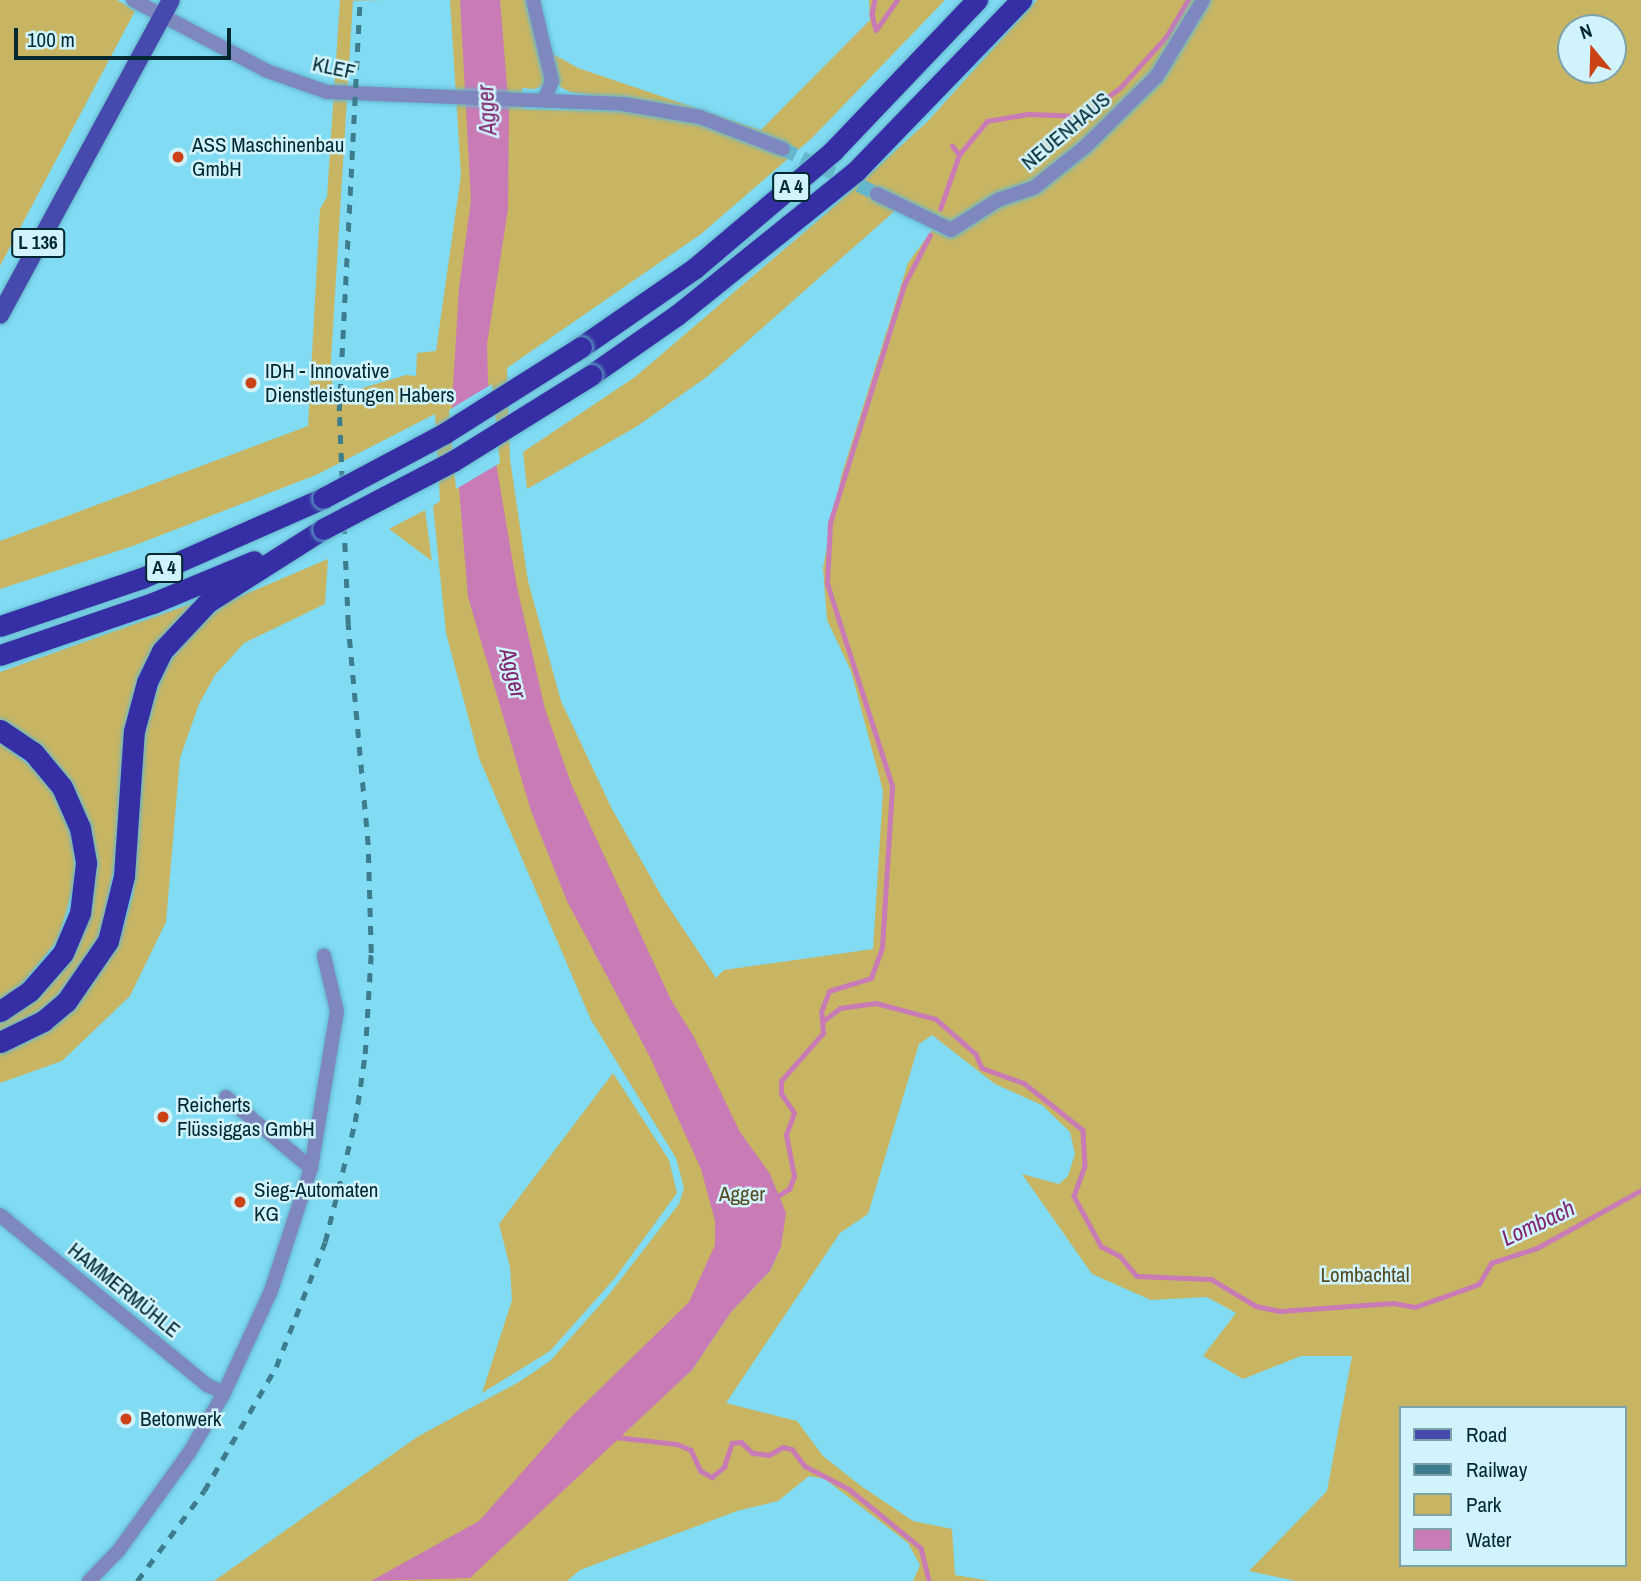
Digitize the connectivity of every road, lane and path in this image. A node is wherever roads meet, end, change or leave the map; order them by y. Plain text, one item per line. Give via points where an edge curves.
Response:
1 (133, 0) edge
2 (533, 0) edge
3 (977, 0) edge
4 (1021, 0) edge
5 (1203, 0) edge
6 (167, 8) edge
7 (545, 99) junction
8 (783, 149) tunnel mouth
9 (877, 194) tunnel mouth
10 (0, 315) edge
11 (323, 530) junction
12 (0, 626) edge
13 (0, 655) edge
14 (0, 730) edge
15 (324, 956) dead end
16 (0, 1011) edge
17 (0, 1042) edge
18 (226, 1097) dead end
19 (311, 1168) junction
20 (0, 1215) edge
21 (224, 1393) junction
22 (89, 1581) edge

1 - 6 street, KLEF
2 - 7 street via 552,81
3 - 12 highway, A 4, bridge via 833,151 695,268 581,347 445,433 323,498 142,578
4 - 11 highway, A 4, bridge via 856,171 677,315 453,461
5 - 9 street, NEUENHAUS via 1157,76 1085,147 1035,187 989,204 951,230
6 - 7 street, KLEF via 267,71 327,92
6 - 10 main road, L 136
7 - 8 street via 673,111 726,124
11 - 13 highway, A 4 via 153,603
11 - 17 highway via 208,603 162,651 144,690 134,731 124,876 108,941 66,1002 43,1021
14 - 16 highway via 33,752 62,787 80,828 86,863 80,913 63,953 30,991
15 - 19 street via 337,1011
18 - 19 street
19 - 21 street via 271,1291
20 - 21 street, HAMMERMÜHLE via 207,1385
21 - 22 street via 189,1453 120,1550

